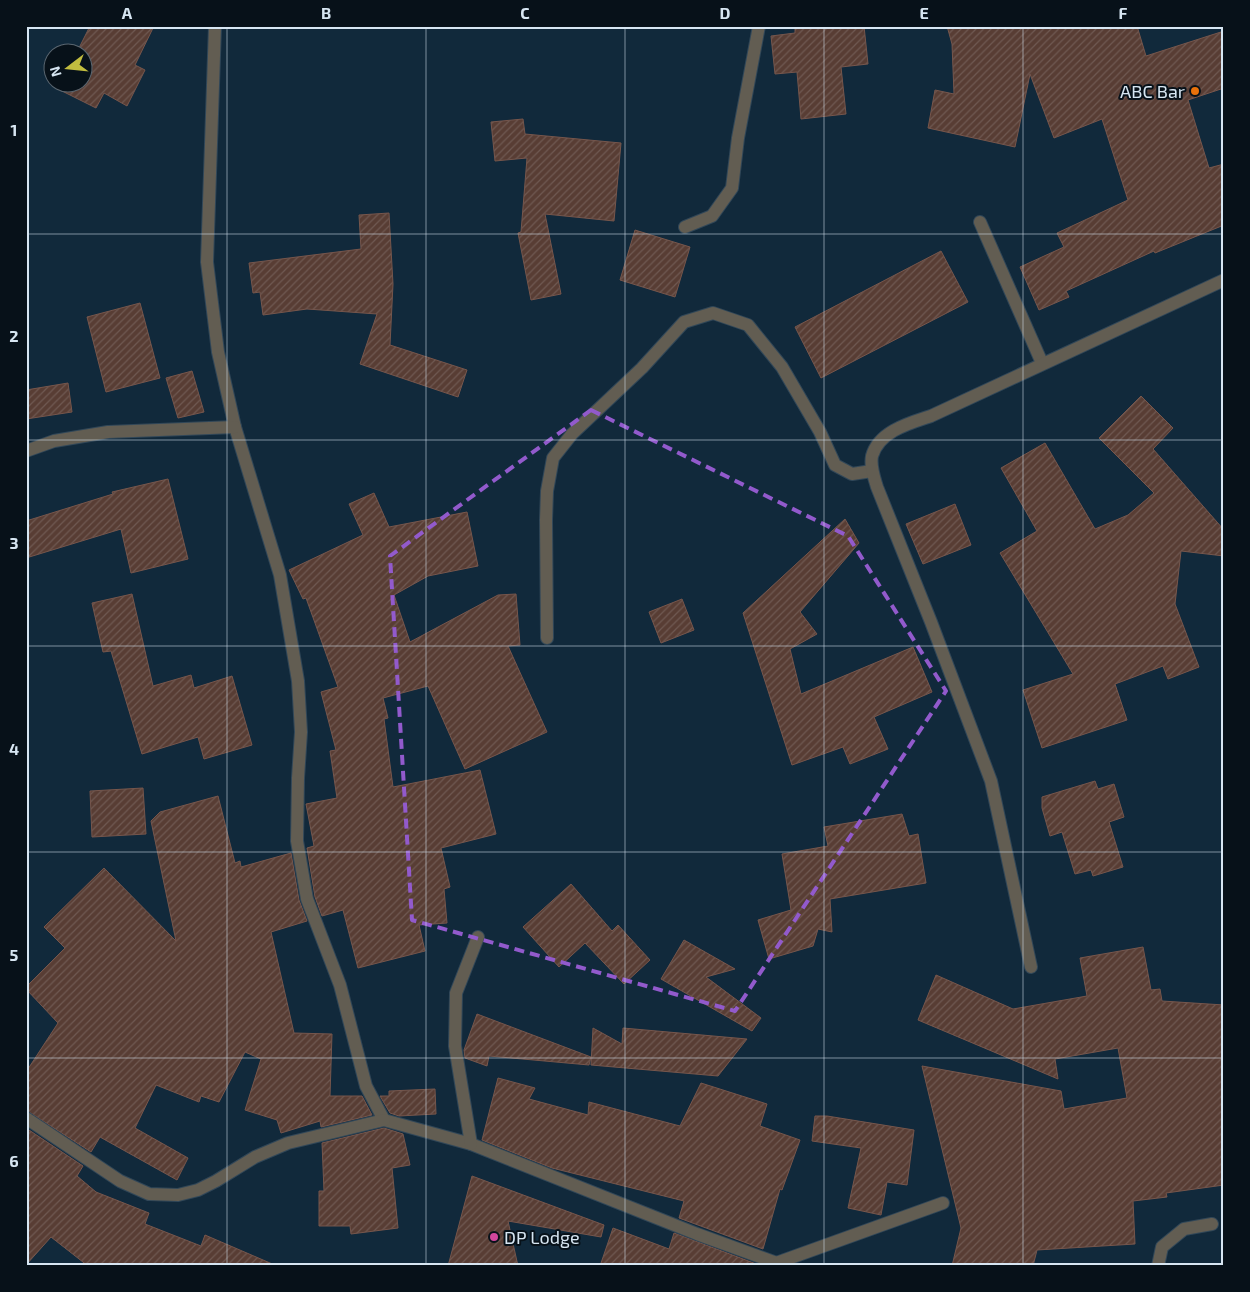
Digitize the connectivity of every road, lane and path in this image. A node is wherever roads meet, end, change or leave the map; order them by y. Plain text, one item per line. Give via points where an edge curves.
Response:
1 (215, 26) edge
2 (759, 26) edge
3 (980, 222) dead end
4 (685, 227) dead end
5 (1224, 280) edge
6 (1042, 363) junction
7 (234, 427) junction
8 (26, 451) edge
9 (872, 471) junction
10 (548, 638) dead end
11 (478, 936) dead end
12 (1031, 967) dead end
13 (26, 1118) edge
14 (384, 1120) junction
15 (471, 1144) junction
16 (943, 1202) dead end
17 (1212, 1224) dead end
18 (782, 1264) edge
19 (1158, 1266) edge

1 - 7 street via 207,262 218,352
2 - 4 street via 732,188 712,216
3 - 6 street
5 - 6 street
6 - 9 street via 884,437 872,457
7 - 8 street via 108,432 54,441
7 - 14 street via 280,575 298,681 301,732 297,841 307,899 340,985 366,1086
9 - 10 street via 852,474 835,465 820,432 782,367 748,325 713,313 684,322 552,458 546,520
9 - 12 street via 991,781
11 - 15 street via 456,993 455,1046
13 - 14 street via 120,1181 149,1194 198,1190 255,1157 288,1143
14 - 15 street
15 - 18 street via 697,1234
16 - 18 street
17 - 19 street via 1184,1229 1162,1248

